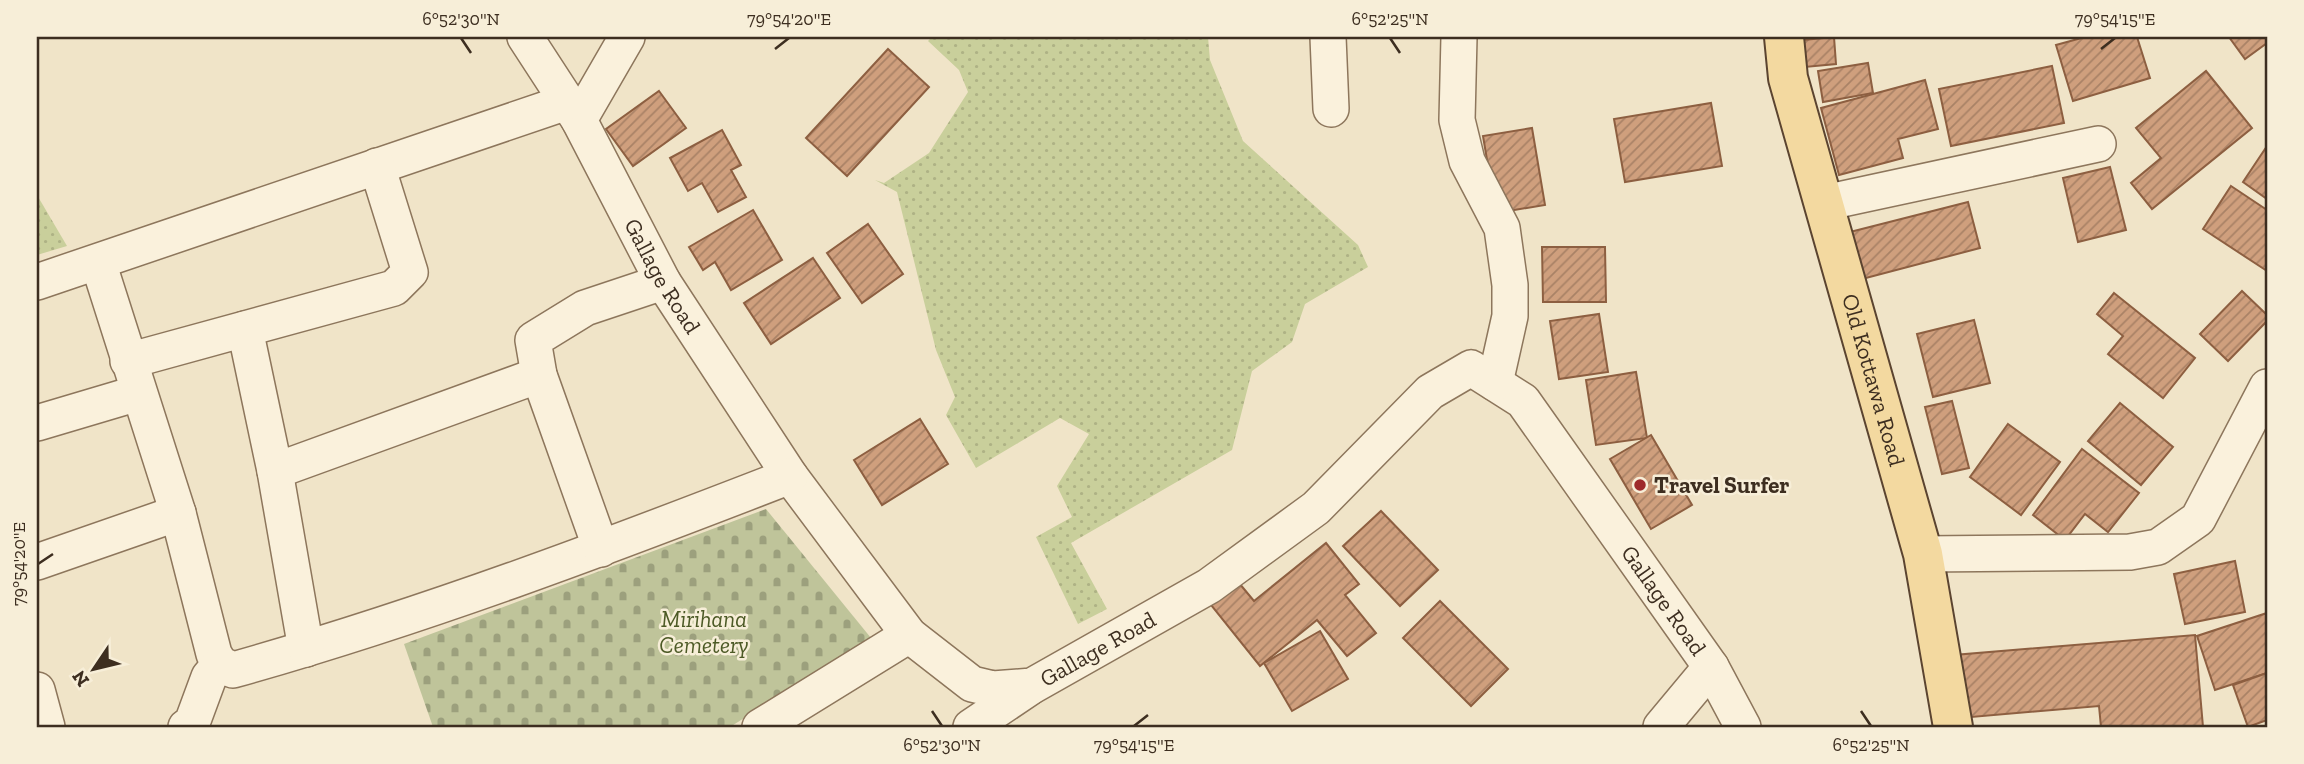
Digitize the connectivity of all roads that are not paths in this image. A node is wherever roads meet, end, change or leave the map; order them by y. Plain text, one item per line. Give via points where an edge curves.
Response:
1 (525, 37) edge
2 (627, 37) edge
3 (1328, 37) edge
4 (1459, 37) edge
5 (1784, 37) edge
6 (1331, 109) dead end
7 (573, 111) junction
8 (2098, 144) dead end
9 (377, 166) junction
10 (1824, 203) junction
11 (98, 262) junction
12 (37, 282) edge
13 (663, 282) junction
14 (245, 329) junction
15 (539, 375) junction
16 (133, 377) junction
17 (1495, 383) junction
18 (2267, 387) edge
19 (37, 423) edge
20 (275, 471) junction
21 (790, 477) junction
22 (177, 513) junction
23 (601, 549) junction
24 (1923, 554) junction
25 (37, 562) edge
26 (909, 635) junction
27 (306, 649) junction
28 (220, 664) junction
29 (1711, 667) junction
30 (1032, 686) junction
31 (37, 690) edge
32 (47, 727) edge
33 (186, 727) edge
34 (760, 727) edge
35 (971, 727) edge
36 (1661, 727) edge
37 (1743, 727) edge
38 (1952, 727) edge

1 - 7 street, Gallage Road
2 - 7 street
3 - 6 street
4 - 17 street via 1457,120 1466,161 1502,228 1510,285 1510,316
5 - 10 main road, Old Kottawa Road via 1788,78
7 - 9 street
7 - 13 street, Gallage Road
8 - 10 street
9 - 11 street
9 - 14 street via 410,272 394,288
10 - 24 main road, Old Kottawa Road
11 - 12 street
11 - 16 street
13 - 15 street via 585,308 533,340
13 - 21 street, Gallage Road
14 - 16 street
14 - 20 street
15 - 20 street
15 - 23 street
16 - 19 street
16 - 22 street
17 - 29 street, Gallage Road via 1523,401
17 - 30 street, Gallage Road via 1471,368 1430,392 1316,508 1209,586
18 - 24 street via 2198,519 2158,547 2130,552
20 - 27 street
21 - 23 street
21 - 26 street, Gallage Road
22 - 25 street
22 - 28 street
23 - 27 street
24 - 38 main road, Old Kottawa Road
26 - 30 street, Gallage Road via 972,684 993,689
26 - 34 street
27 - 28 street via 233,670
28 - 33 street via 209,677 192,723
29 - 36 street
29 - 37 street, Gallage Road
30 - 35 street
31 - 32 street

